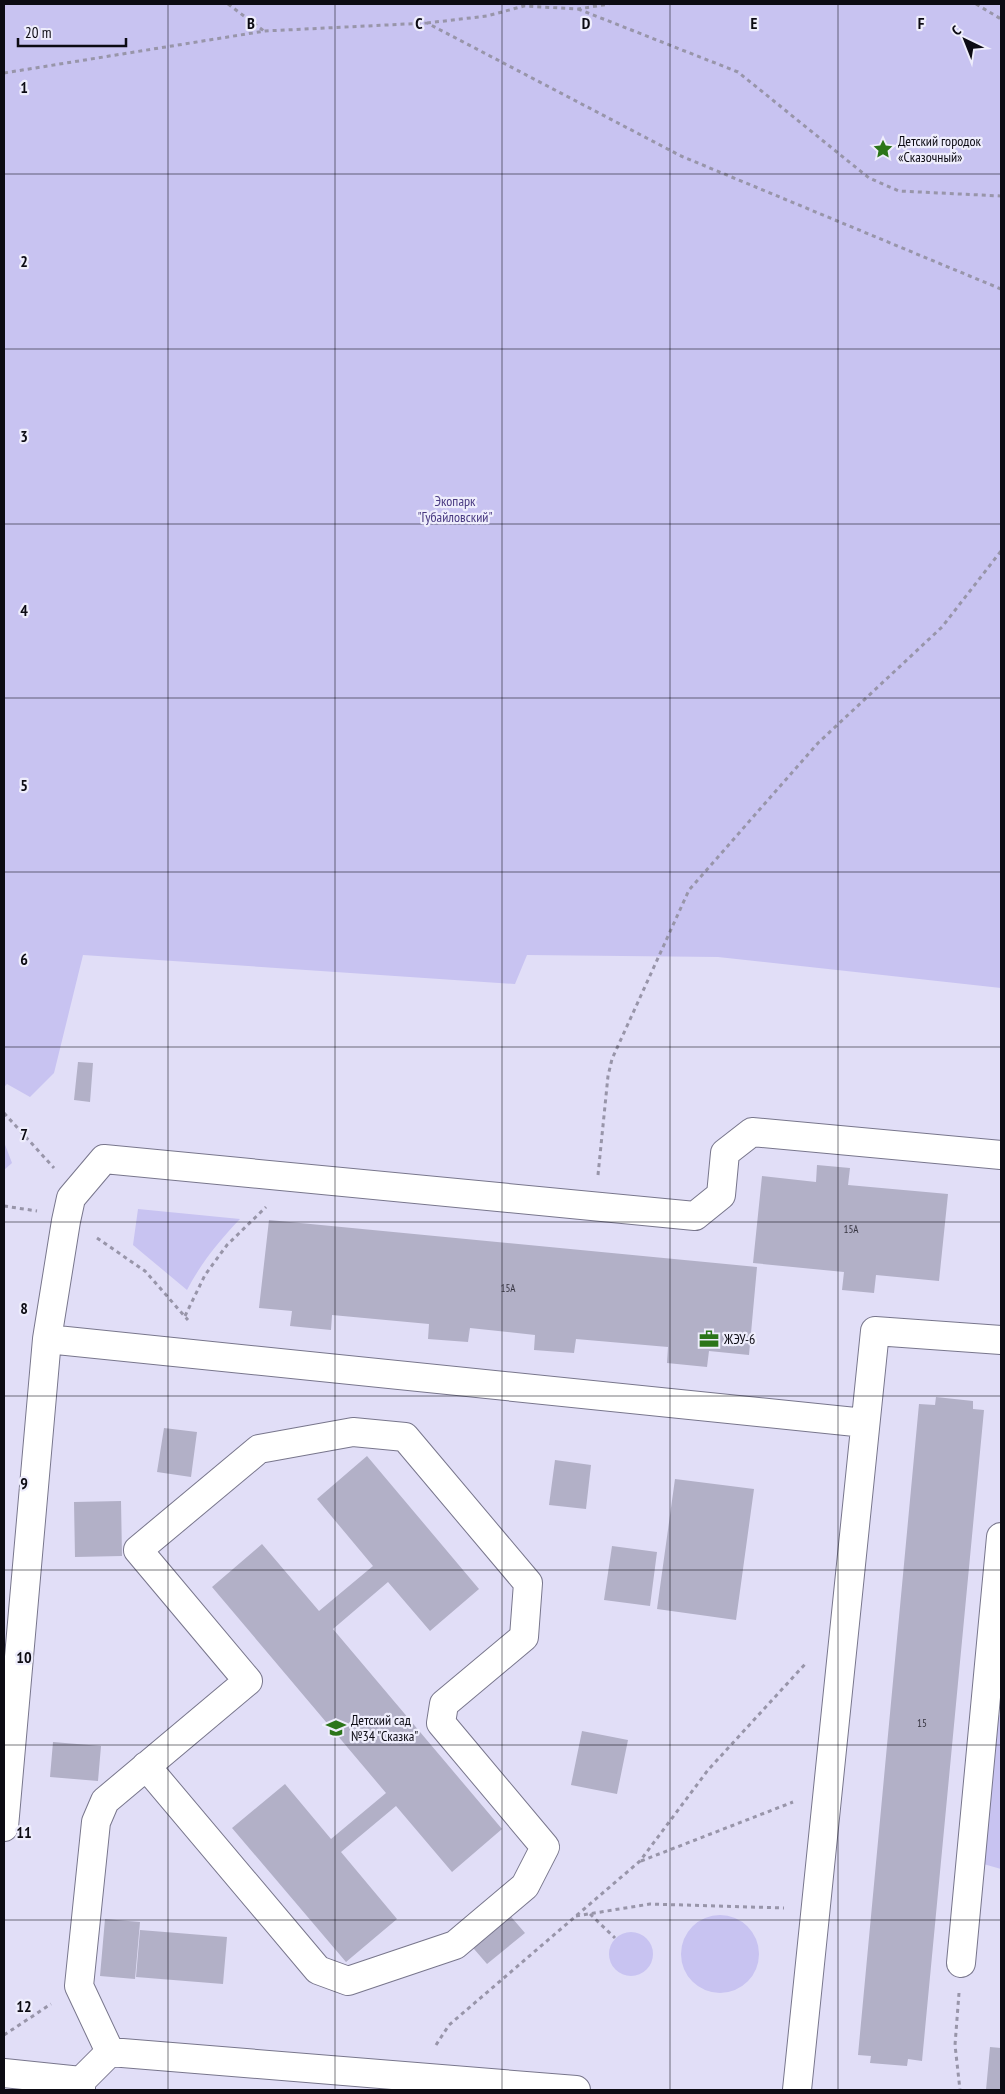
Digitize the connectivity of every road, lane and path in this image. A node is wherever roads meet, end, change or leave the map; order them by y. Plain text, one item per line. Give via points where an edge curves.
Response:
1 (228, 4) edge
2 (609, 4) edge
3 (976, 4) edge
4 (522, 5) edge
5 (578, 9) junction
6 (1001, 19) edge
7 (427, 23) junction
8 (265, 32) junction
9 (4, 73) edge
10 (1001, 196) edge
11 (1001, 289) edge
12 (1001, 551) edge
13 (4, 1113) edge
14 (1001, 1156) edge
15 (294, 1178) junction
16 (4, 1206) edge
17 (595, 1206) junction
18 (68, 1210) junction
19 (185, 1316) junction
20 (46, 1339) junction
21 (1001, 1340) edge
22 (215, 1357) junction
23 (865, 1423) junction
24 (1001, 1537) edge
25 (845, 1621) junction
26 (146, 1766) junction
27 (828, 1789) junction
28 (4, 1827) edge
29 (640, 1861) junction
30 (816, 1909) junction
31 (590, 1914) junction
32 (576, 1916) junction
33 (615, 1938) dead end
34 (961, 1962) joint
35 (79, 1986) junction
36 (4, 2035) edge
37 (434, 2049) dead end
38 (110, 2052) junction
39 (4, 2073) edge
40 (81, 2086) edge
41 (576, 2090) edge
42 (797, 2090) edge
43 (960, 2090) edge

1 - 8 path
2 - 5 path
3 - 6 path
4 - 5 path
4 - 7 path via 486,16
5 - 10 path via 738,72 869,178 899,191
7 - 8 path
7 - 11 path via 681,156
8 - 9 path
12 - 17 path via 942,627 818,743 689,890 612,1059
13 - 18 path via 51,1163
14 - 17 lane via 752,1132 725,1153 721,1195 695,1216
15 - 17 lane
15 - 18 lane via 104,1159
15 - 19 path via 228,1245 205,1275
16 - 18 path via 43,1212
18 - 19 path via 104,1242 145,1271
18 - 20 lane
19 - 22 path
20 - 22 lane
20 - 28 lane
21 - 23 lane via 875,1331
22 - 23 lane
23 - 25 lane
24 - 34 lane
25 - 27 lane
25 - 29 path via 708,1770
26 - 26 lane via 318,1970 348,1981 455,1945 525,1886 546,1846 442,1723 444,1704 524,1637 528,1583 405,1437 353,1432 259,1449 138,1550 248,1681
26 - 35 lane via 104,1801 96,1822
27 - 29 path
27 - 30 lane
29 - 32 path
30 - 31 path via 650,1904
30 - 42 lane
31 - 32 path
31 - 33 path
32 - 37 path via 449,2025
34 - 43 path via 955,2045
35 - 36 path
35 - 38 lane
38 - 40 lane
38 - 41 lane
39 - 40 lane

